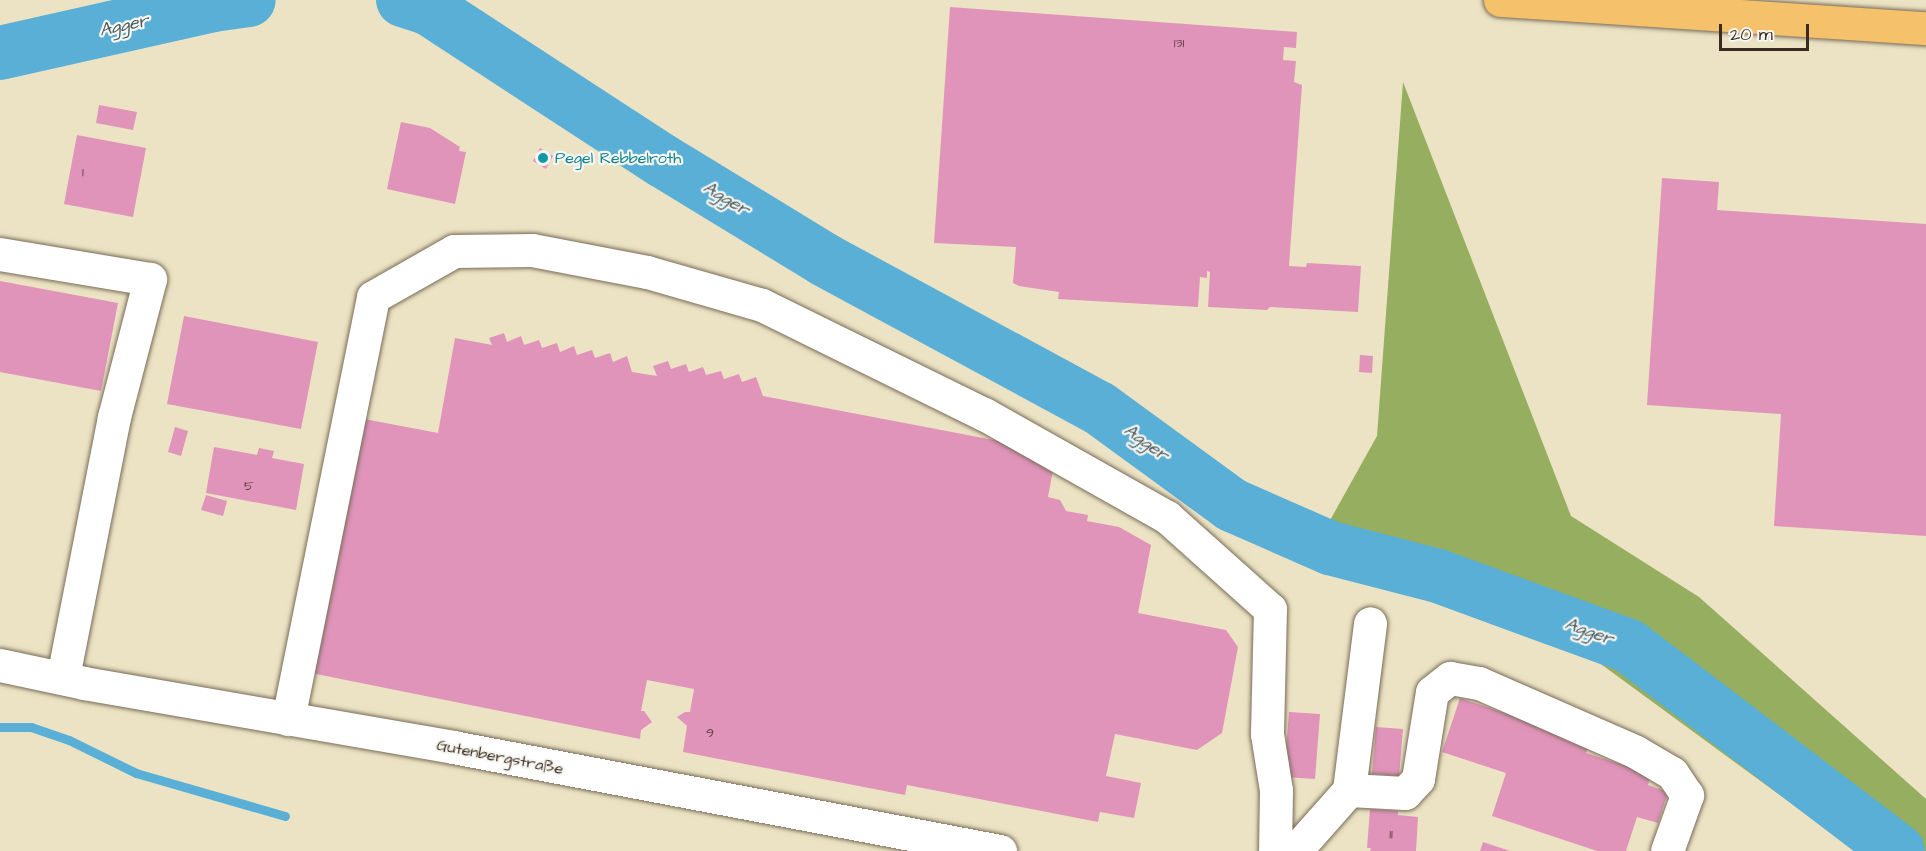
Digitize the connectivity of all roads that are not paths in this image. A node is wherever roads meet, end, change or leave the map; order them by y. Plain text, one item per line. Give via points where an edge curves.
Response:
1 (1500, 0) edge
2 (1715, 7) edge
3 (1926, 28) edge
4 (0, 255) edge
5 (1370, 623) dead end
6 (0, 665) edge
7 (63, 678) junction
8 (288, 719) junction
9 (1349, 790) junction
10 (1000, 851) edge
11 (1275, 851) edge
12 (1295, 851) edge
13 (1667, 851) edge

1 - 2 main road
2 - 3 main road
4 - 7 street via 150,279 114,417
5 - 9 street
6 - 7 street, Gutenbergstraße
7 - 8 street, Gutenbergstraße
8 - 10 street, Gutenbergstraße
8 - 11 street via 373,297 454,251 532,250 647,272 762,305 984,414 1167,517 1270,609 1267,734 1276,790
9 - 12 street
9 - 13 street via 1405,793 1418,779 1432,692 1450,678 1479,683 1636,752 1672,772 1687,795

